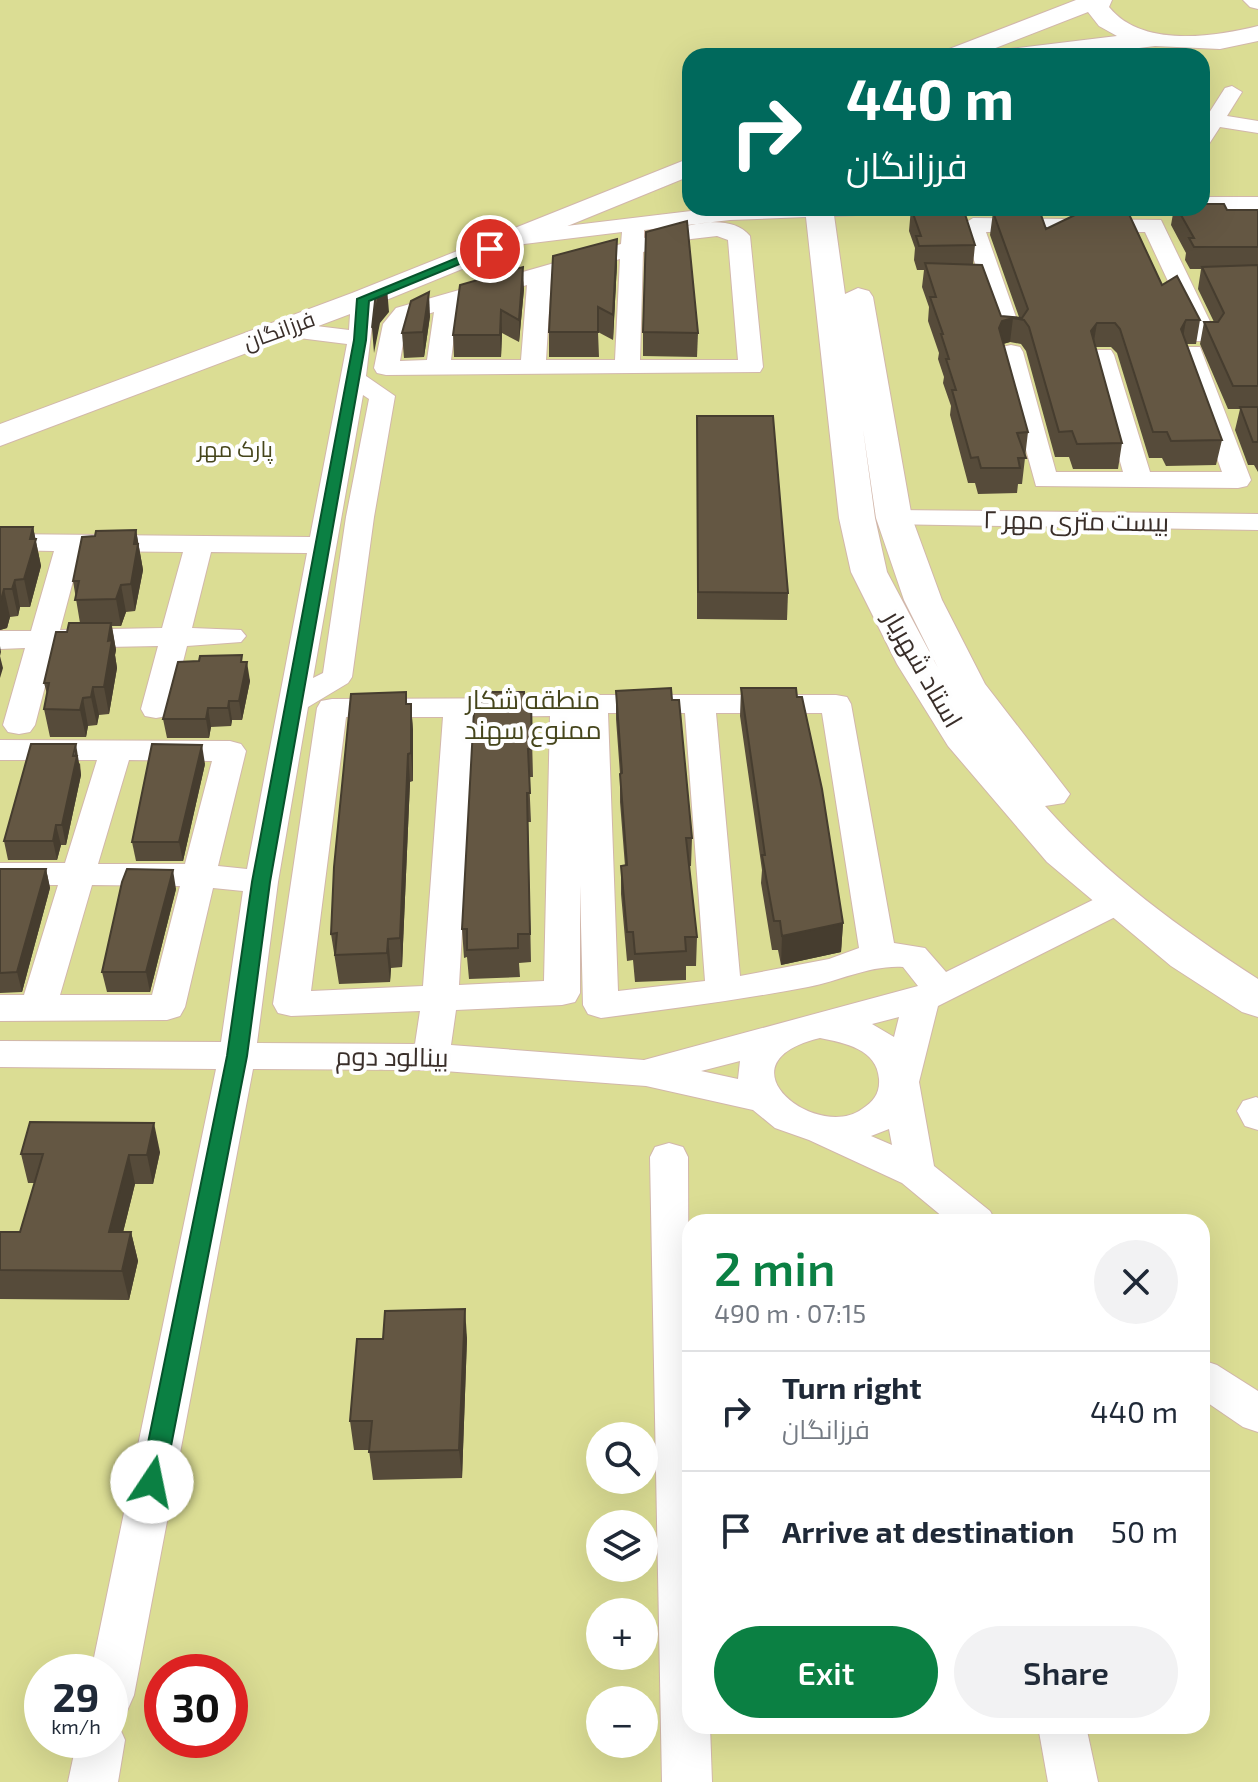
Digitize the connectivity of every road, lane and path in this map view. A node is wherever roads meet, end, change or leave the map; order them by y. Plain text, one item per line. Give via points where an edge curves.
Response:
1 (1099, 0) edge
2 (1258, 33) edge
3 (1157, 40) junction
4 (1209, 43) junction
5 (974, 48) edge
6 (1084, 48) edge
7 (1258, 51) edge
8 (1232, 92) dead end
9 (1210, 117) edge
10 (1210, 119) edge
11 (1258, 127) edge
12 (682, 169) edge
13 (1210, 204) edge
14 (1258, 204) edge
15 (717, 216) edge
16 (820, 216) edge
17 (845, 216) edge
18 (1090, 217) edge
19 (632, 235) junction
20 (516, 238) junction
21 (540, 273) junction
22 (1209, 278) edge
23 (965, 279) edge
24 (991, 279) junction
25 (1178, 279) junction
26 (363, 299) junction
27 (447, 300) junction
28 (283, 329) junction
29 (360, 340) junction
30 (1102, 355) dead end
31 (438, 368) junction
32 (533, 368) junction
33 (627, 368) junction
34 (353, 379) junction
35 (1215, 419) junction
36 (1244, 420) edge
37 (0, 436) edge
38 (1139, 480) junction
39 (1170, 480) junction
40 (857, 518) junction
41 (894, 518) junction
42 (1184, 522) junction
43 (1258, 522) edge
44 (0, 542) edge
45 (70, 542) junction
46 (199, 544) junction
47 (323, 545) junction
48 (231, 636) dead end
49 (175, 637) junction
50 (43, 639) junction
51 (0, 640) edge
52 (296, 701) junction
53 (700, 706) junction
54 (459, 708) junction
55 (156, 709) dead end
56 (6, 746) edge
57 (116, 750) junction
58 (0, 874) edge
59 (79, 874) junction
60 (198, 875) junction
61 (261, 882) junction
62 (1121, 900) junction
63 (878, 954) junction
64 (1258, 970) edge
65 (724, 991) junction
66 (931, 994) junction
67 (440, 998) junction
68 (1258, 1001) edge
69 (0, 1008) edge
70 (38, 1008) junction
71 (820, 1025) junction
72 (779, 1038) junction
73 (0, 1054) edge
74 (237, 1056) junction
75 (431, 1057) junction
76 (644, 1073) junction
77 (901, 1081) junction
78 (765, 1099) junction
79 (823, 1129) junction
80 (669, 1157) dead end
81 (916, 1173) junction
82 (966, 1214) edge
83 (1210, 1382) edge
84 (1258, 1414) edge
85 (682, 1498) edge
86 (118, 1654) edge
87 (687, 1734) edge
88 (1064, 1734) edge
89 (98, 1758) edge
90 (93, 1782) edge
91 (687, 1782) edge
92 (1073, 1782) edge

1 - 3 main road via 1101,17 1113,26
1 - 5 main road
2 - 4 main road
3 - 4 main road
3 - 6 main road
4 - 7 main road
8 - 9 street
10 - 11 street
12 - 20 main road, فرزانگان
13 - 14 street
15 - 19 street
16 - 40 main road, استاد شهریار
17 - 41 main road, استاد شهریار
18 - 24 street via 973,225
18 - 25 street via 1153,225
19 - 20 street
19 - 21 street
19 - 33 street
19 - 33 street via 725,229 739,236 751,367
20 - 26 main road, فرزانگان
21 - 27 street
21 - 32 street
22 - 25 street
23 - 24 street
24 - 38 street via 1045,480
25 - 35 street
26 - 28 main road, فرزانگان
26 - 29 street
27 - 31 street
27 - 31 street via 401,316 386,368
28 - 29 street
28 - 37 main road, فرزانگان
29 - 34 street
30 - 38 street
31 - 32 street
32 - 33 street
34 - 47 street
34 - 52 street via 382,396 337,677
35 - 36 street
35 - 39 street via 1238,480
38 - 39 street
39 - 42 street
40 - 41 main road
40 - 62 main road, استاد شهریار via 869,572 916,664 962,737 1062,852
41 - 42 street, بیست متری مهر ۲
41 - 64 main road, استاد شهریار via 923,600 967,687 1029,771 1093,844 1153,897
42 - 43 street, بیست متری مهر ۲
44 - 45 street
45 - 46 street
45 - 50 street
46 - 47 street
46 - 49 street
47 - 52 street
48 - 49 street
49 - 50 street
49 - 55 street
50 - 51 street
50 - 56 street
52 - 61 street
53 - 63 street via 836,704
53 - 65 street
53 - 65 street via 592,704 601,1005
54 - 67 street
54 - 67 street via 566,707 562,993
54 - 67 street via 332,708 291,1004
56 - 57 street
57 - 59 street
57 - 60 street via 230,751
58 - 59 street
59 - 60 street
59 - 70 street
60 - 61 street
60 - 70 street via 167,1007
61 - 74 street
62 - 66 street
62 - 68 main road, استاد شهریار via 1187,955
63 - 65 street via 835,970
63 - 66 street via 913,956
66 - 71 street
66 - 77 street
67 - 75 street
69 - 70 street
71 - 72 street
71 - 77 street via 866,1034 884,1046 897,1061
72 - 76 street, بینالود دوم
72 - 78 street via 757,1066
73 - 74 street, بینالود دوم
74 - 75 street, بینالود دوم
74 - 86 street
75 - 76 street, بینالود دوم
76 - 78 street
77 - 79 street via 899,1096 869,1123
77 - 81 street
78 - 79 street via 799,1124
79 - 81 street
80 - 85 street
81 - 82 street
83 - 84 street
87 - 91 street
88 - 92 street
89 - 90 street

